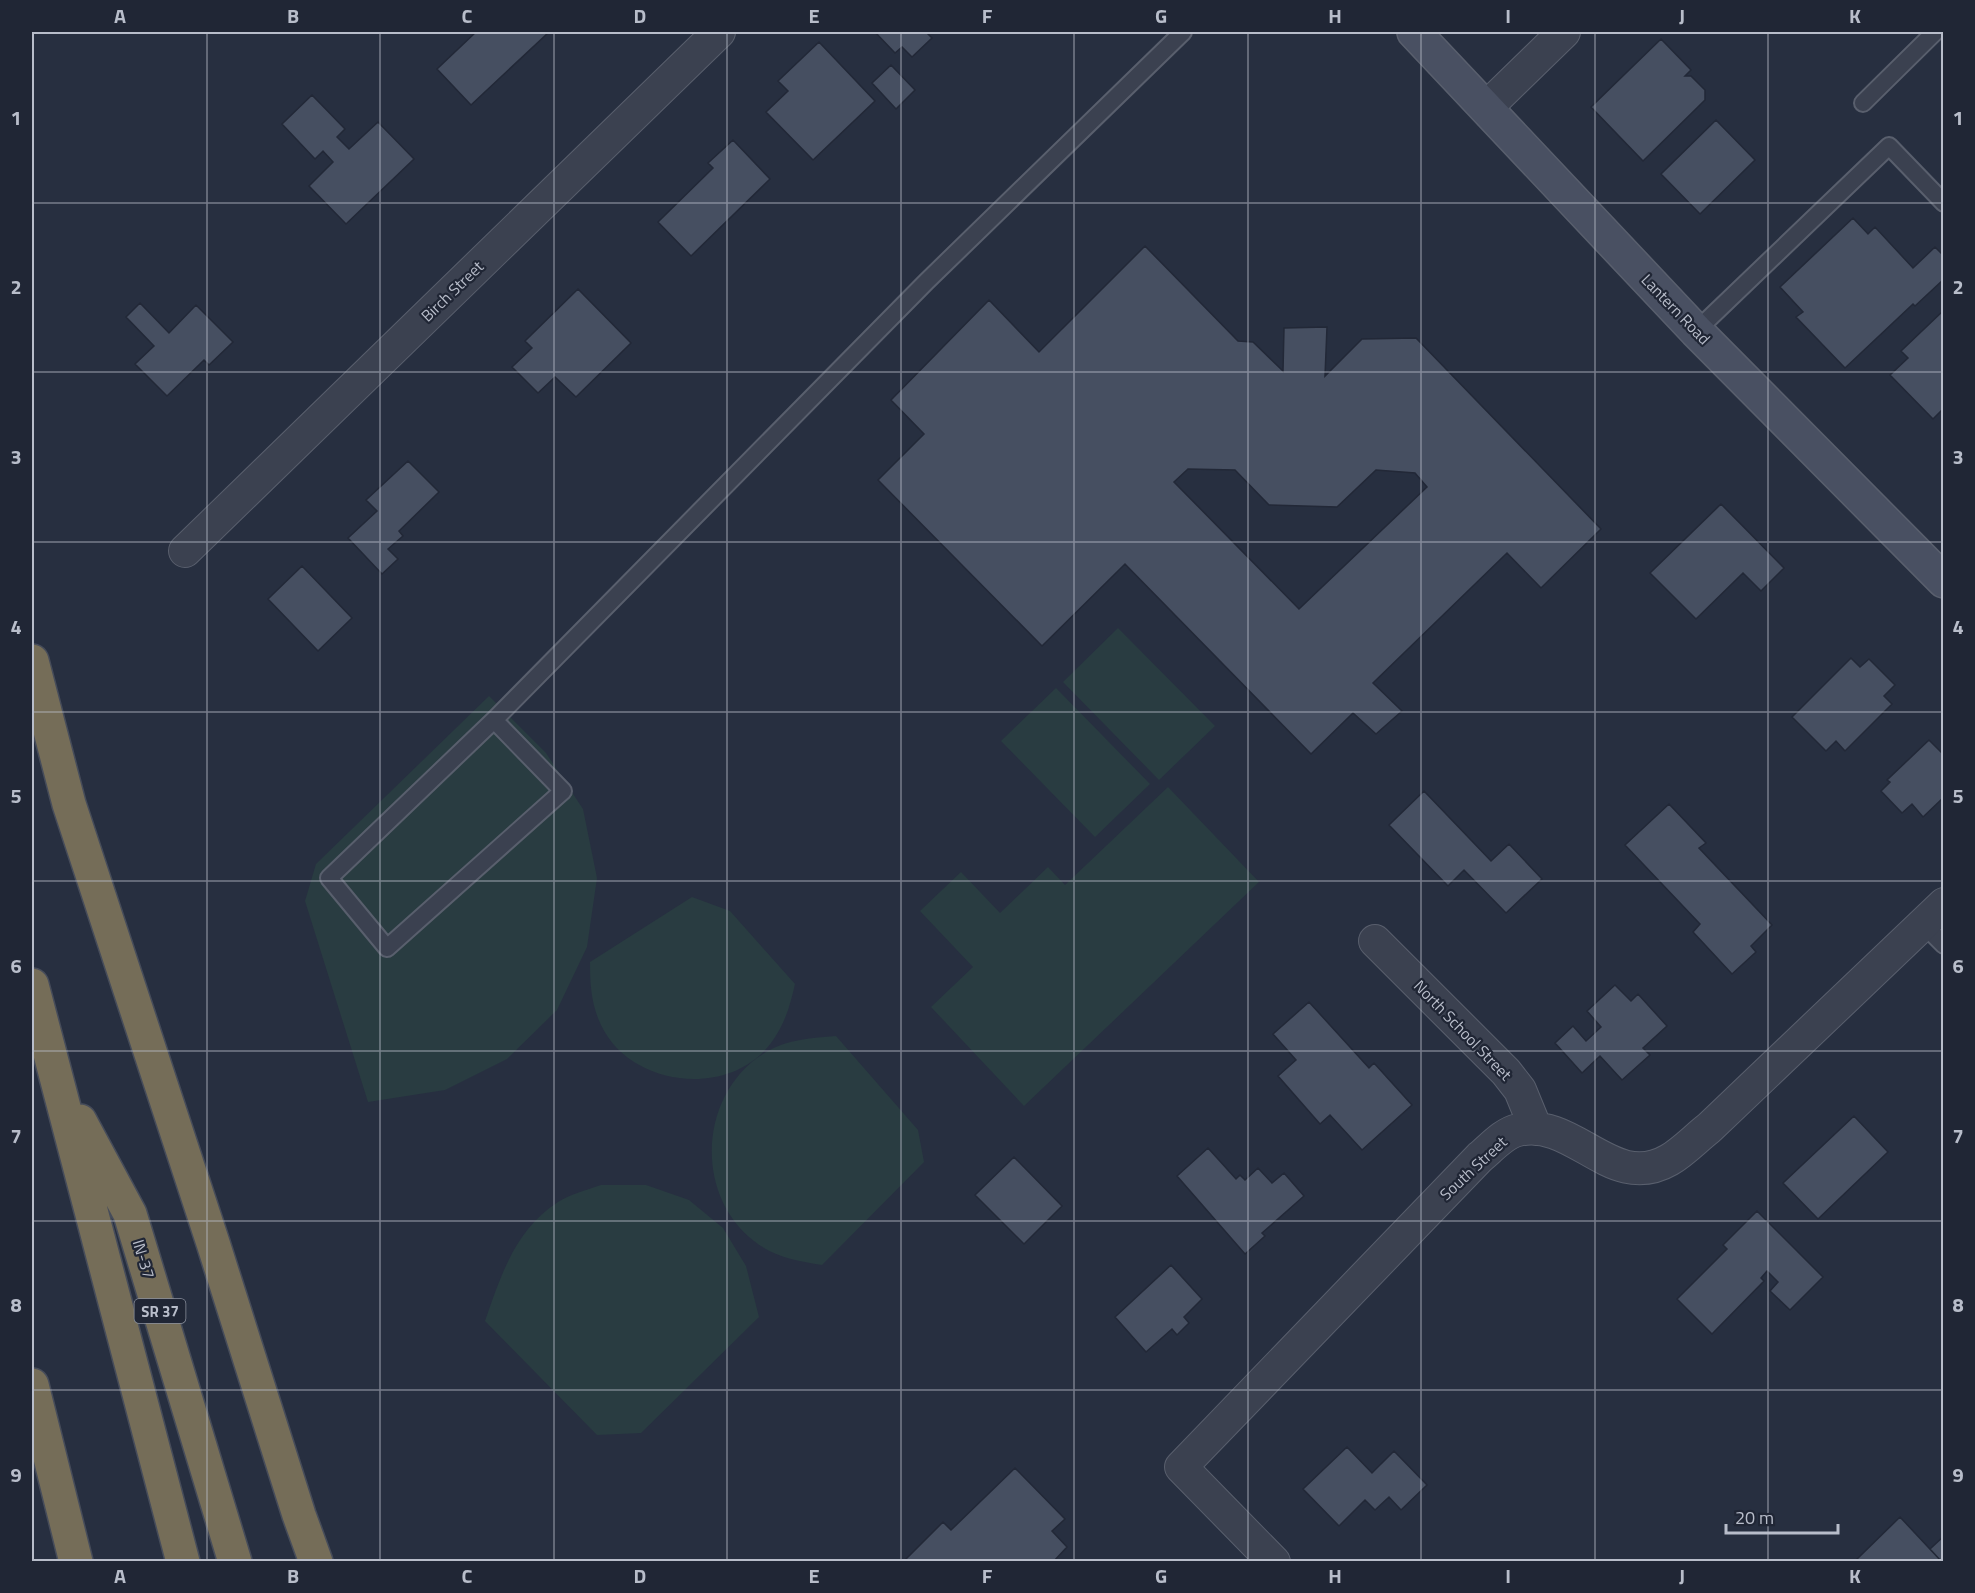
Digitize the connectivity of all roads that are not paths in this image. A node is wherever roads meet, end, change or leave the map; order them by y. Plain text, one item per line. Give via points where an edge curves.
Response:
1 (719, 32) edge
2 (1183, 32) edge
3 (1414, 32) edge
4 (1564, 32) edge
5 (1935, 32) edge
6 (1863, 103) dead end
7 (1486, 108) junction
8 (1944, 203) edge
9 (1696, 331) junction
10 (185, 551) dead end
11 (1944, 581) edge
12 (32, 661) edge
13 (494, 720) junction
14 (1937, 924) edge
15 (1376, 941) dead end
16 (32, 985) edge
17 (54, 1073) junction
18 (1536, 1129) junction
19 (32, 1385) edge
20 (76, 1562) edge
21 (183, 1562) edge
22 (235, 1562) edge
23 (316, 1562) edge
24 (1274, 1562) edge

1 - 10 street, Birch Street
2 - 13 lane via 926,282
3 - 7 street, Lantern Road
4 - 7 street
5 - 6 lane
7 - 9 street, Lantern Road
8 - 9 lane via 1889,146
9 - 11 street, Lantern Road
12 - 23 highway via 69,804
13 - 13 lane via 329,878 387,948 563,791
14 - 18 street, South Street via 1669,1160 1631,1170 1612,1164 1567,1137
15 - 18 street, North School Street via 1506,1072 1520,1090
16 - 17 highway
17 - 21 highway
17 - 22 highway, IN-37 / SR 37 via 130,1214
18 - 24 street, South Street via 1516,1130 1480,1157 1181,1467
19 - 20 highway

